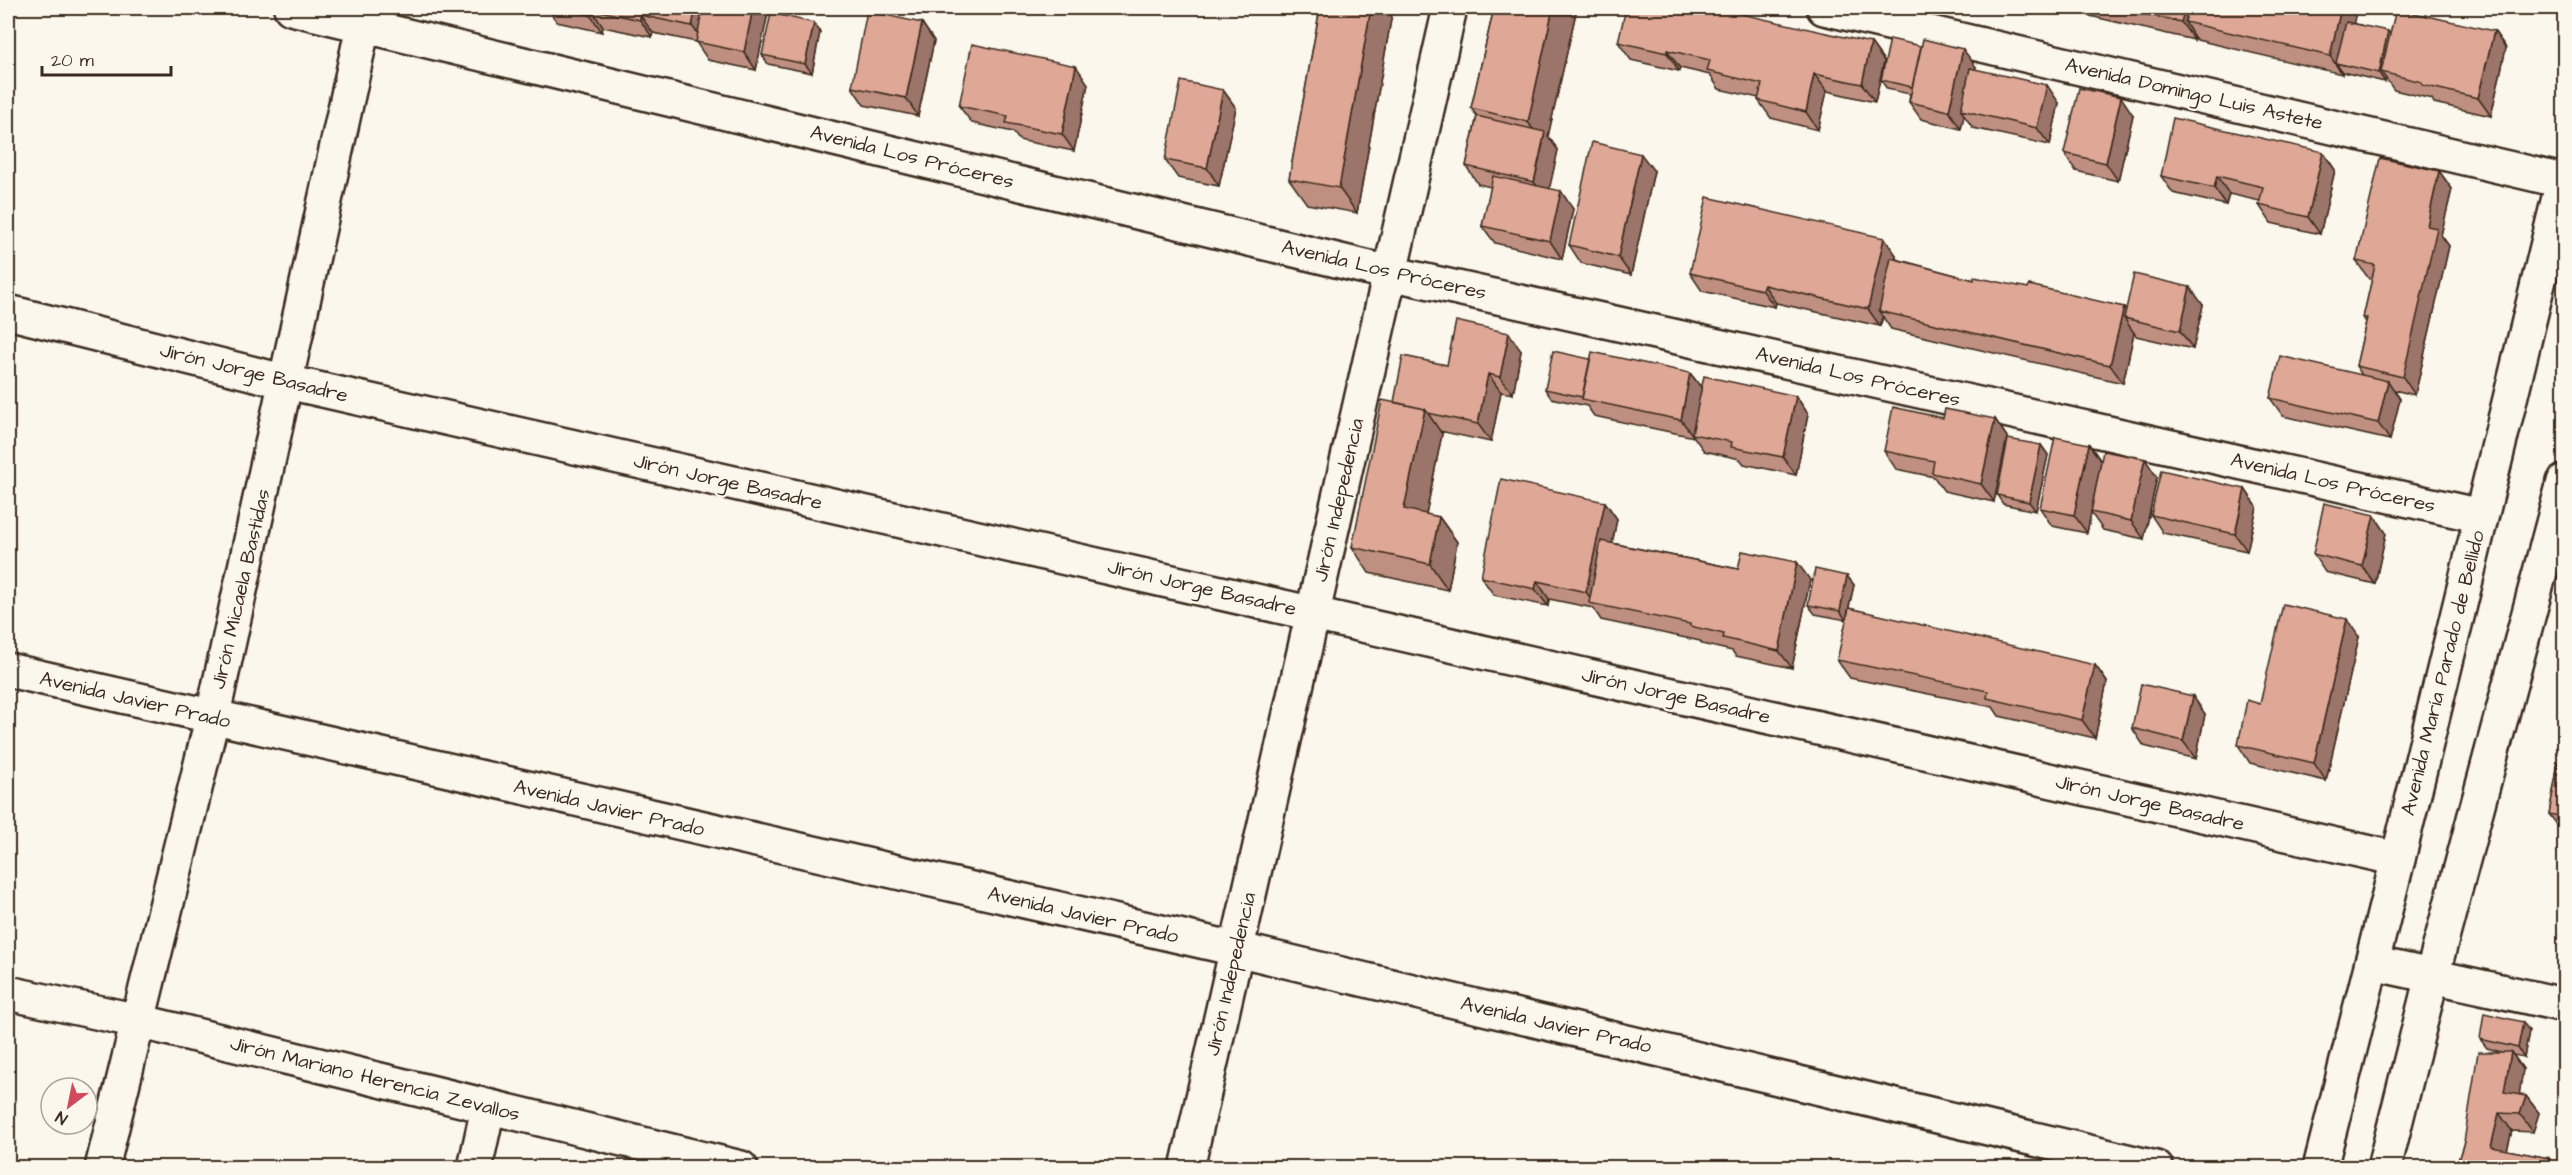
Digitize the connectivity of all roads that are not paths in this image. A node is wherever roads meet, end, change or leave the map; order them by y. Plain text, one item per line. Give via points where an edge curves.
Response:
1 (291, 8) edge
2 (1450, 8) edge
3 (1824, 8) edge
4 (365, 16) edge
5 (2564, 179) edge
6 (1390, 273) junction
7 (8, 312) edge
8 (287, 382) junction
9 (2565, 482) edge
10 (2481, 516) junction
11 (1313, 613) junction
12 (8, 670) edge
13 (212, 718) junction
14 (2398, 859) junction
15 (1236, 949) junction
16 (2372, 963) junction
17 (2432, 976) junction
18 (8, 993) edge
19 (2565, 1005) edge
20 (138, 1021) junction
21 (488, 1108) junction
22 (102, 1167) edge
23 (475, 1167) edge
24 (741, 1167) edge
25 (1187, 1167) edge
26 (2156, 1167) edge
27 (2320, 1167) edge
28 (2384, 1167) edge

1 - 4 street, Avenida Los Próceres
2 - 6 street, Jirón Indepedencia
3 - 5 street, Avenida Domingo Luis Astete
4 - 6 street, Avenida Los Próceres
4 - 8 street, Jirón Micaela Bastidas
5 - 10 street, Avenida María Parado de Bellido
6 - 10 street, Avenida Los Próceres
6 - 11 street, Jirón Indepedencia
7 - 8 street, Jirón Jorge Basadre
8 - 11 street, Jirón Jorge Basadre
8 - 13 street, Jirón Micaela Bastidas
9 - 17 street
10 - 14 street, Avenida María Parado de Bellido
11 - 14 street, Jirón Jorge Basadre
11 - 15 street, Jirón Indepedencia
12 - 13 street, Avenida Javier Prado
13 - 15 street, Avenida Javier Prado
13 - 20 street, Jirón Micaela Bastidas
14 - 16 street, Avenida María Parado de Bellido
15 - 25 street, Jirón Indepedencia
15 - 26 street, Avenida Javier Prado
16 - 17 street
16 - 27 street, Avenida María Parado de Bellido
17 - 19 street
17 - 28 street
18 - 20 street, Jirón Mariano Herencia Zevallos
20 - 21 street, Jirón Mariano Herencia Zevallos
20 - 22 street, Jirón Micaela Bastidas
21 - 23 street
21 - 24 street, Jirón Mariano Herencia Zevallos

